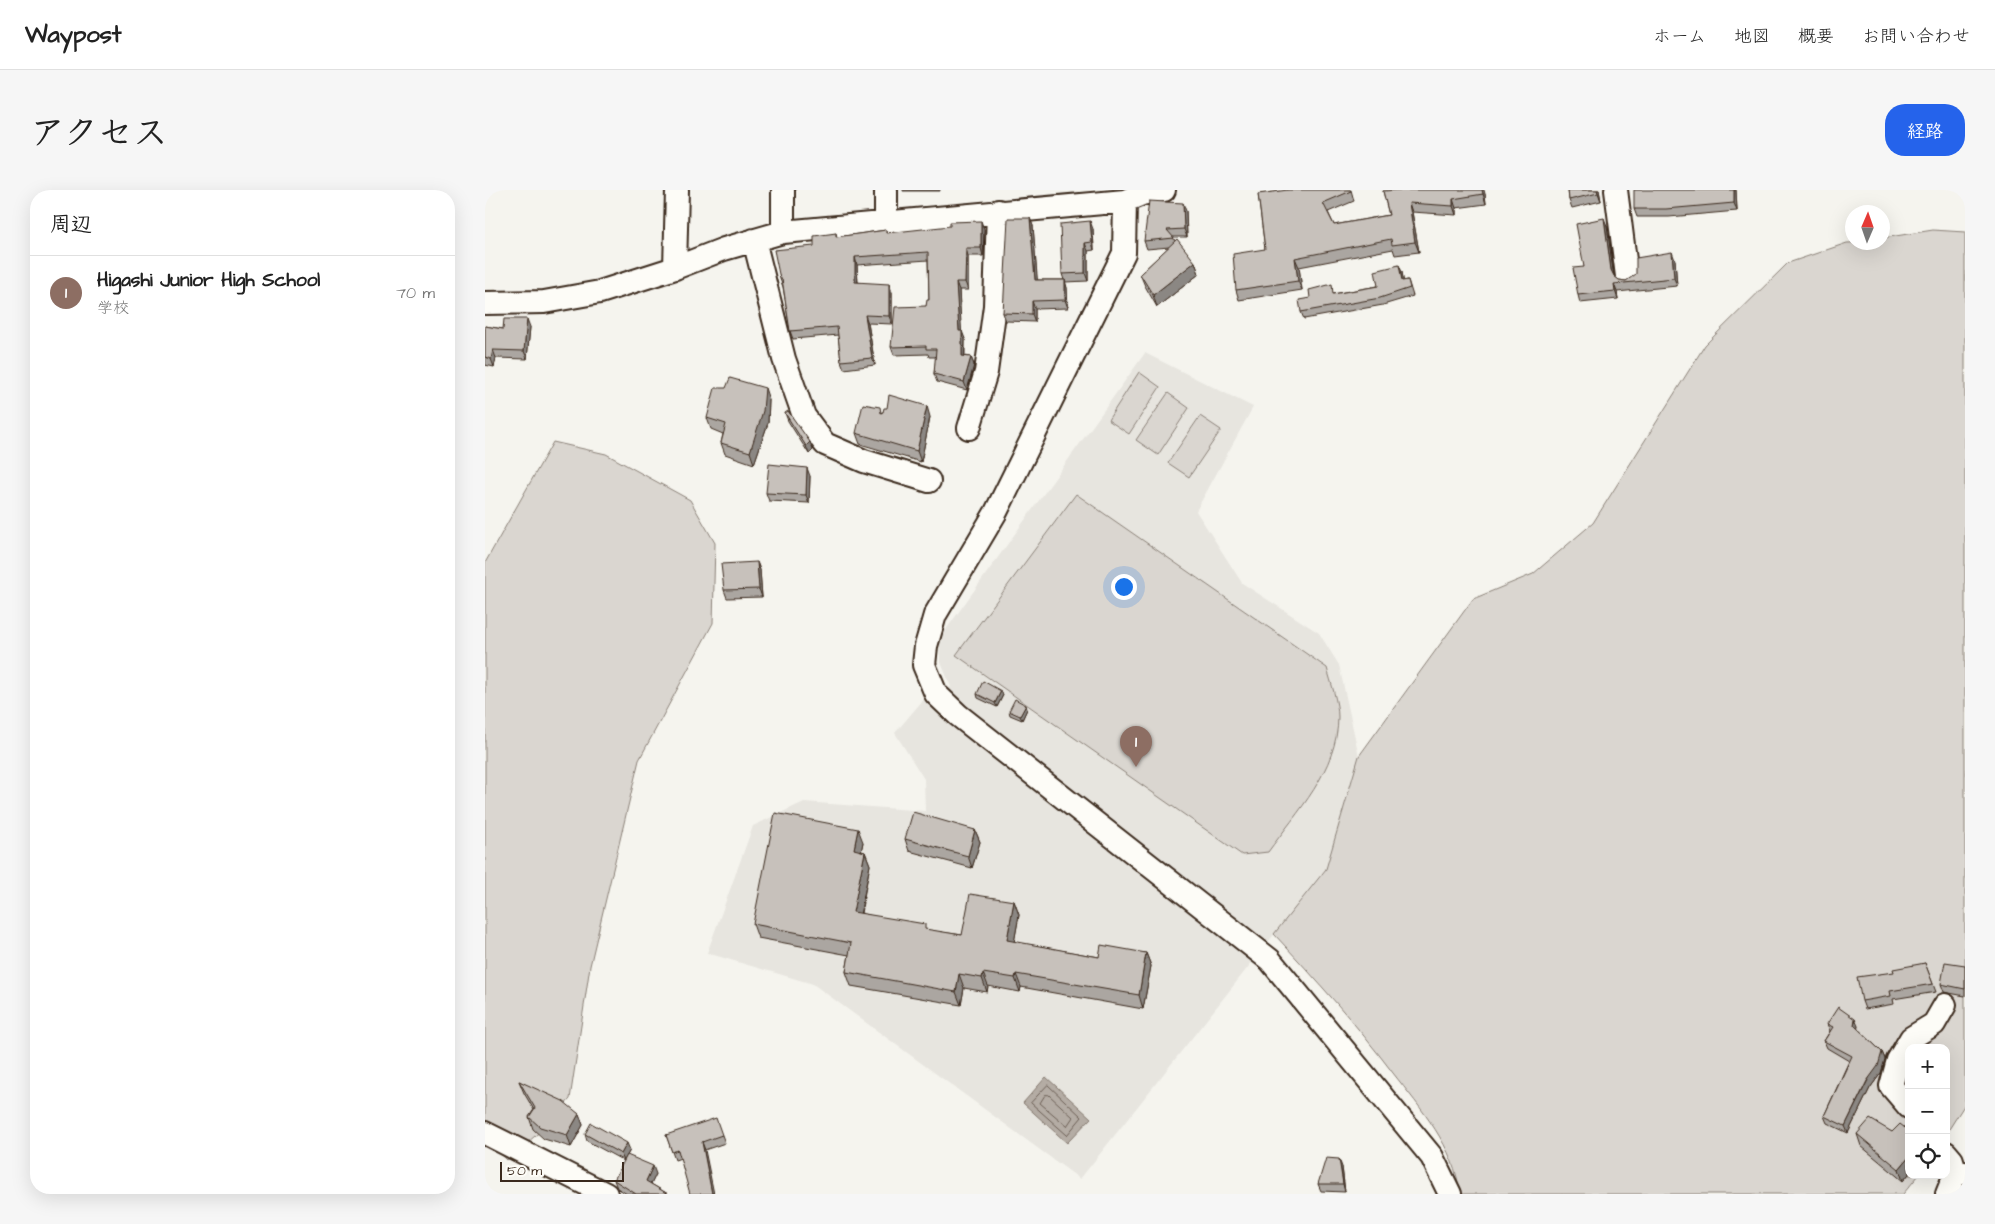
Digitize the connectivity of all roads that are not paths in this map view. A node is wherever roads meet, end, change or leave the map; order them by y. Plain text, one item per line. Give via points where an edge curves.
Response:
1 (677, 190) edge
2 (783, 190) edge
3 (886, 190) edge
4 (1164, 190) edge
5 (1616, 190) edge
6 (1137, 195) edge
7 (998, 212) junction
8 (886, 221) junction
9 (783, 232) junction
10 (754, 240) junction
11 (675, 268) junction
12 (1627, 276) dead end
13 (485, 303) edge
14 (969, 428) dead end
15 (929, 481) dead end
16 (1945, 1005) dead end
17 (1905, 1102) edge
18 (485, 1133) edge
19 (1950, 1158) edge
20 (1956, 1180) edge
21 (601, 1192) edge
22 (1450, 1194) edge

1 - 11 street
2 - 9 street
3 - 8 street
4 - 6 street
5 - 12 street
6 - 7 street
6 - 22 street via 1124,253 996,512 935,615 924,665 936,694 958,715 1270,960 1432,1157
7 - 8 street
7 - 14 street via 986,372
8 - 9 street
9 - 10 street
10 - 11 street
10 - 15 street via 784,359 804,416 825,444 864,461
11 - 13 street via 600,292 544,302
16 - 17 street via 1934,1024 1911,1038 1898,1060 1891,1086
18 - 21 street
19 - 20 street

